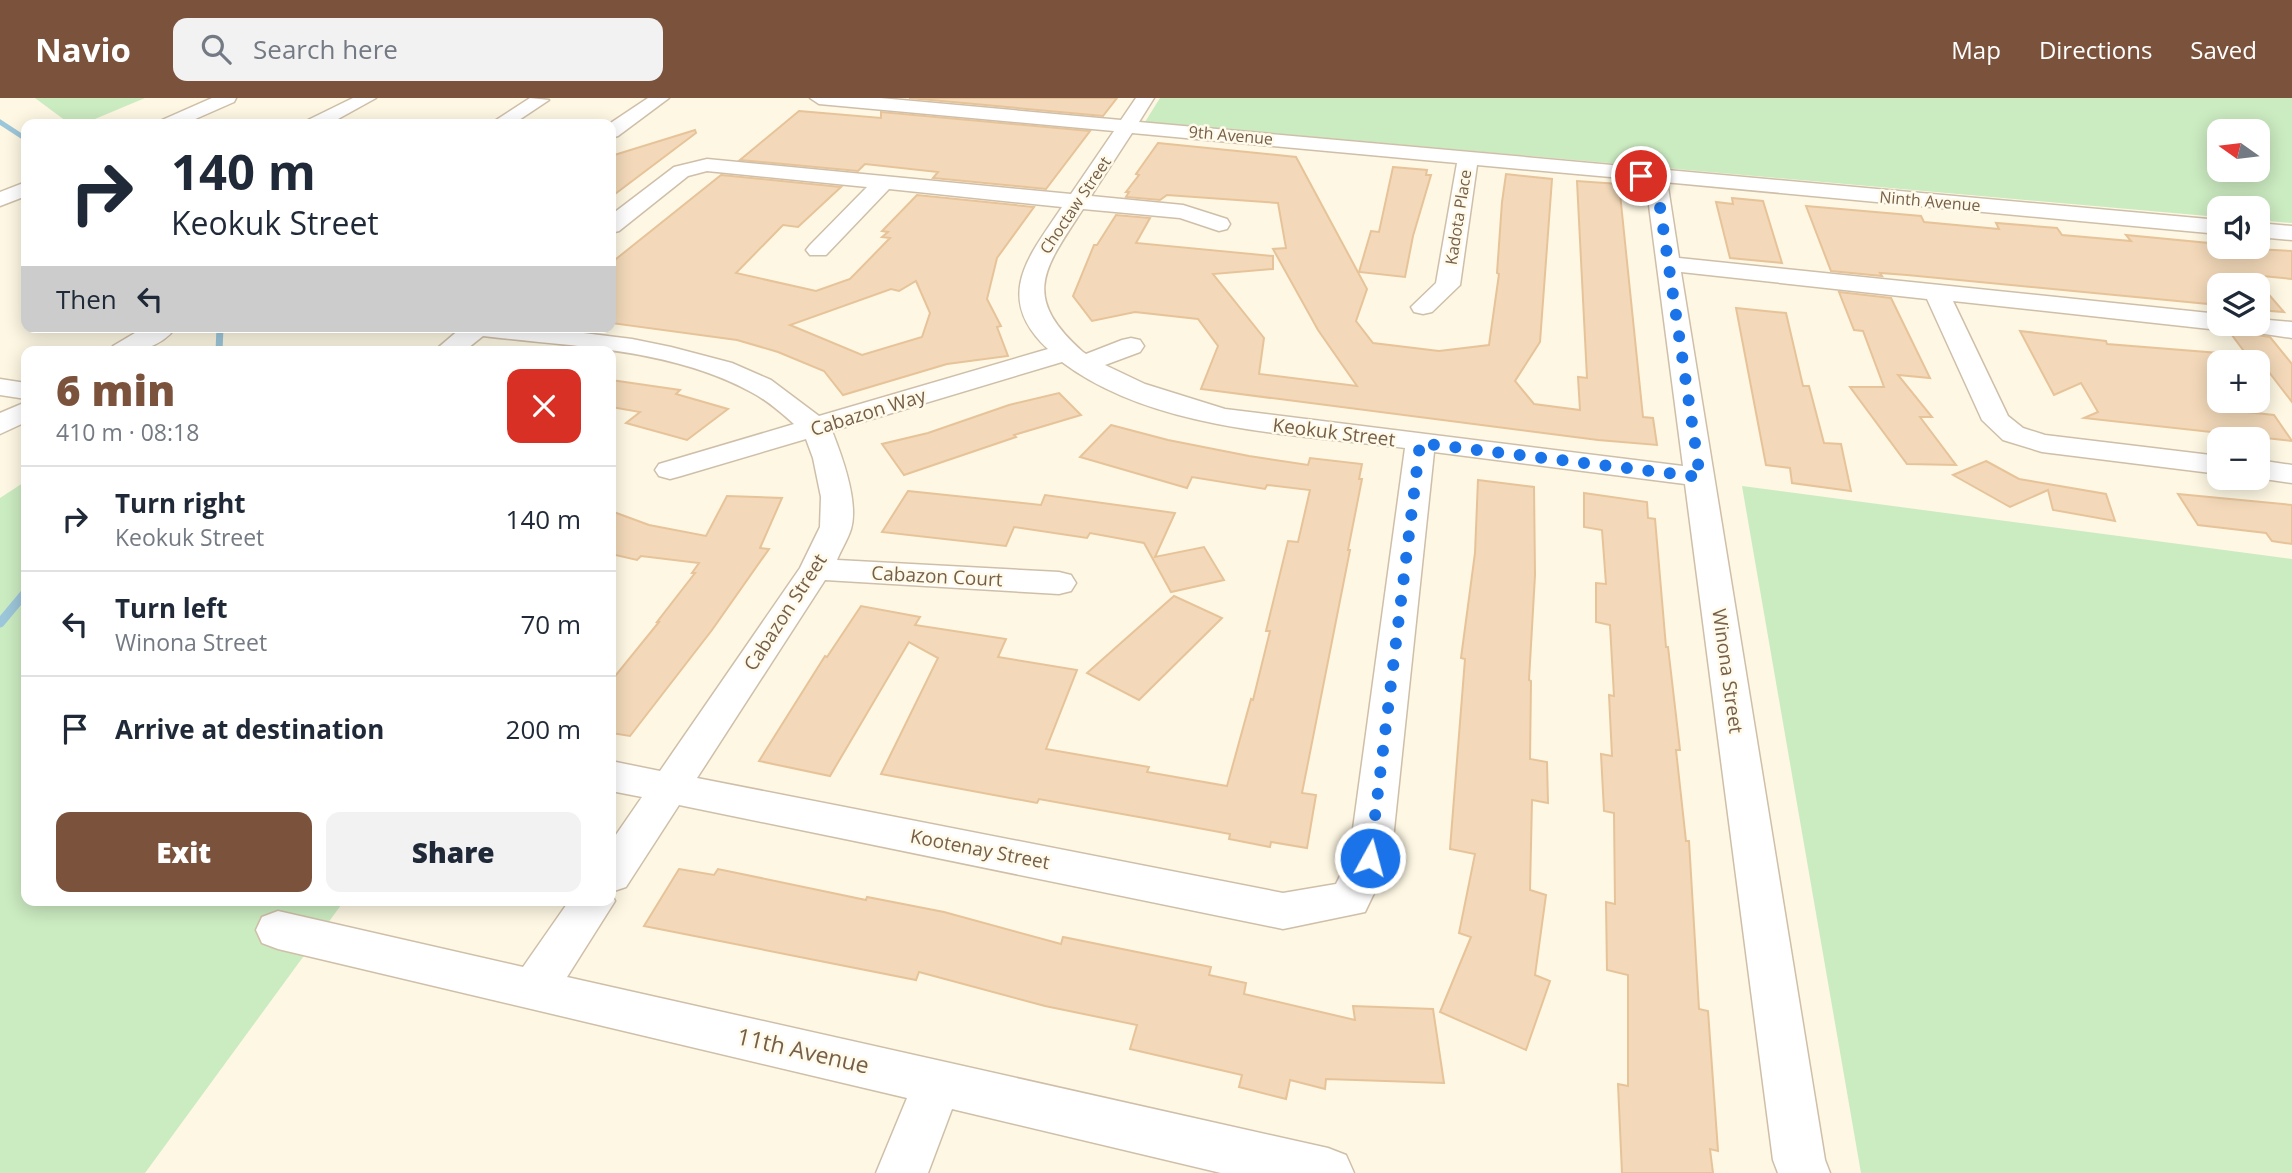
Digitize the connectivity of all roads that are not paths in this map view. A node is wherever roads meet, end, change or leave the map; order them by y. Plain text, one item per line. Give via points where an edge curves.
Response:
1 (227, 98) edge
2 (367, 98) edge
3 (519, 98) edge
4 (660, 98) edge
5 (819, 98) edge
6 (1145, 98) edge
7 (180, 119) edge
8 (325, 119) edge
9 (508, 119) edge
10 (1127, 126) junction
11 (616, 129) edge
12 (1468, 157) junction
13 (1641, 176) junction
14 (885, 181) junction
15 (1078, 201) junction
16 (616, 222) edge
17 (1219, 224) dead end
18 (2207, 226) edge
19 (2270, 231) edge
20 (2292, 233) edge
21 (818, 250) dead end
22 (1668, 264) junction
23 (1937, 293) junction
24 (1423, 307) dead end
25 (2207, 321) edge
26 (2270, 328) edge
27 (2292, 330) edge
28 (153, 333) edge
29 (471, 333) edge
30 (519, 333) edge
31 (132, 346) edge
32 (454, 346) edge
33 (1130, 346) dead end
34 (1075, 358) junction
35 (0, 387) edge
36 (21, 390) edge
37 (21, 413) edge
38 (0, 425) edge
39 (816, 428) junction
40 (1420, 443) junction
41 (2207, 464) edge
42 (670, 470) dead end
43 (2270, 471) edge
44 (2292, 474) edge
45 (1700, 477) junction
46 (816, 569) junction
47 (1059, 583) dead end
48 (616, 777) edge
49 (670, 786) junction
50 (616, 867) edge
51 (590, 906) edge
52 (278, 930) dead end
53 (534, 989) junction
54 (938, 1083) junction
55 (902, 1173) edge
56 (1328, 1173) edge
57 (1804, 1173) edge

1 - 7 street
2 - 8 street
3 - 9 street via 540,100
4 - 11 street
5 - 10 street, 9th Avenue
6 - 10 street, Choctaw Street
10 - 12 street, 9th Avenue
10 - 15 street, Choctaw Street
12 - 13 street, 9th Avenue
12 - 24 street, Kadota Place via 1448,285
13 - 18 street, Ninth Avenue
13 - 22 street, Winona Street via 1657,187
14 - 15 street
14 - 16 street via 707,165 681,171
14 - 21 street
15 - 17 street via 1183,212
15 - 34 street, Choctaw Street via 1040,257 1031,282 1034,312
19 - 20 street
22 - 23 street
22 - 45 street, Winona Street
23 - 25 street
23 - 41 street via 1996,419 2013,434 2042,443
26 - 27 street
28 - 31 street
29 - 32 street
30 - 39 street via 632,347 723,369 761,386
33 - 34 street, Cabazon Way
34 - 39 street, Cabazon Way
34 - 40 street, Keokuk Street via 1159,400 1225,417
35 - 36 street
37 - 38 street
39 - 42 street, Cabazon Way
39 - 46 street, Cabazon Street via 836,497 836,527
40 - 45 street, Keokuk Street
40 - 49 street, Kootenay Street via 1370,858 1350,899 1283,911
43 - 44 street
45 - 57 street, Winona Street
46 - 47 street, Cabazon Court
46 - 49 street, Cabazon Street
48 - 49 street, Kootenay Street
49 - 50 street, Cabazon Street
51 - 53 street
52 - 53 street, 11th Avenue
53 - 54 street, 11th Avenue
54 - 55 street
54 - 56 street, 11th Avenue

